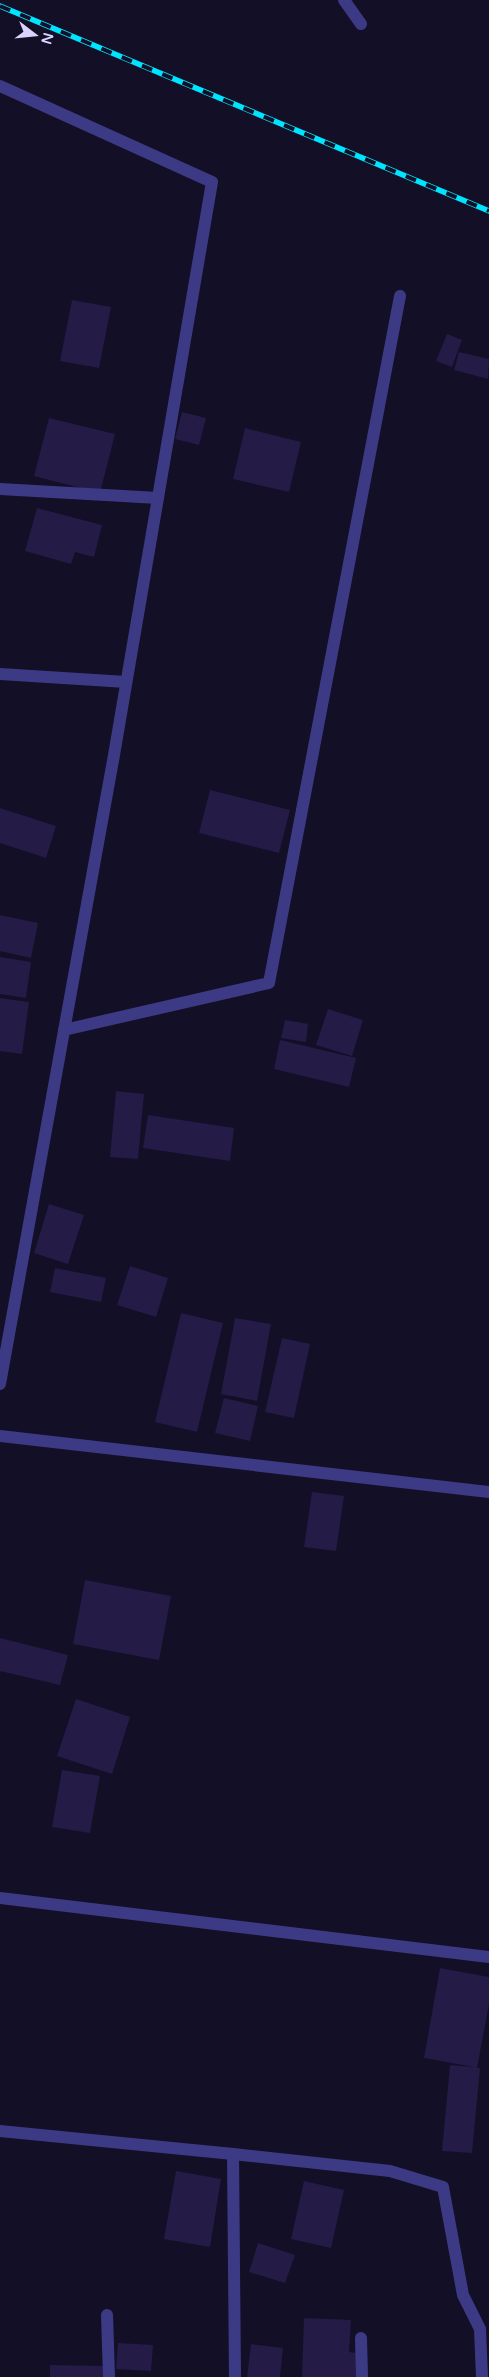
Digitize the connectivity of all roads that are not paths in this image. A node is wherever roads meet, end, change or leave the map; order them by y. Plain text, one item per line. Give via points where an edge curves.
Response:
1 (344, 0) edge
2 (361, 24) dead end
3 (0, 86) edge
4 (400, 296) dead end
5 (0, 489) edge
6 (158, 498) junction
7 (0, 674) edge
8 (126, 682) junction
9 (64, 1030) junction
10 (0, 1384) edge
11 (0, 1436) edge
12 (489, 1492) edge
13 (0, 1898) edge
14 (489, 1957) edge
15 (0, 2131) edge
16 (233, 2154) junction
17 (107, 2315) dead end
18 (361, 2338) dead end
19 (109, 2377) edge
20 (236, 2377) edge
21 (362, 2377) edge
22 (482, 2377) edge

1 - 2 street
3 - 6 street via 212,182
4 - 9 street via 269,983
5 - 6 street
6 - 8 street
7 - 8 street
8 - 9 street
9 - 10 street
11 - 12 street
13 - 14 street
15 - 16 street
16 - 20 street
16 - 22 street via 390,2172 443,2187 463,2295 480,2329
17 - 19 street
18 - 21 street

